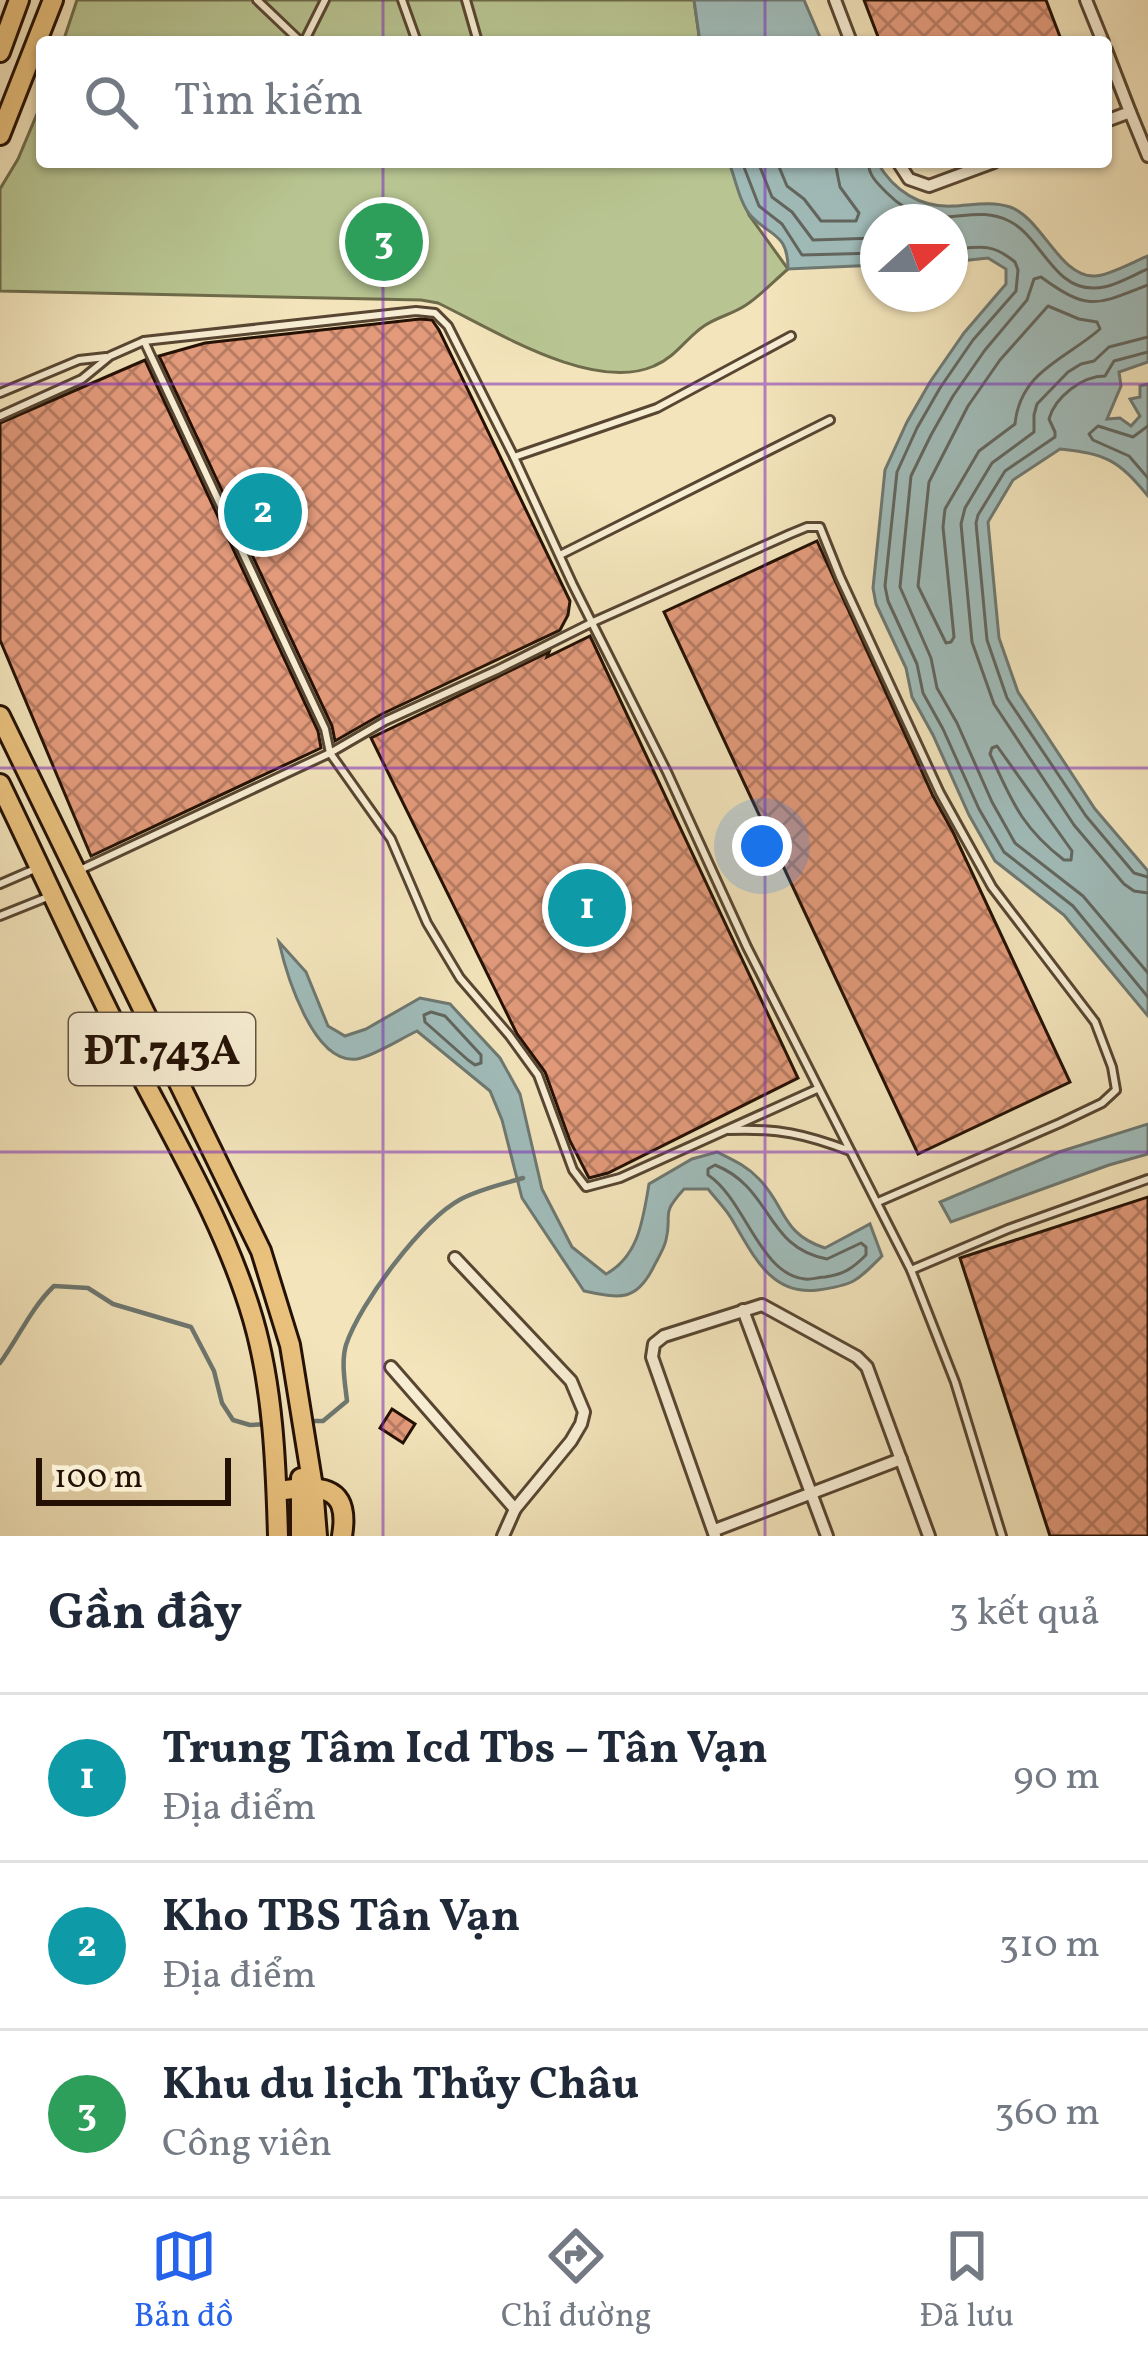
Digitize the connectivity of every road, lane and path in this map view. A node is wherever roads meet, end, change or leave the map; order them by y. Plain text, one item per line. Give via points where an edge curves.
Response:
1 (53, 0) edge
2 (257, 0) edge
3 (326, 0) edge
4 (402, 0) edge
5 (466, 0) edge
6 (835, 0) edge
7 (1087, 0) edge
8 (12, 5) edge
9 (39, 36) edge
10 (296, 36) edge
11 (306, 36) edge
12 (415, 36) edge
13 (476, 36) edge
14 (849, 36) edge
15 (1101, 36) edge
16 (36, 43) edge
17 (0, 52) edge
18 (1112, 64) edge
19 (1130, 112) junction
20 (1112, 119) edge
21 (0, 135) edge
22 (1148, 156) edge
23 (902, 168) edge
24 (978, 168) edge
25 (791, 336) dead end
26 (144, 341) junction
27 (110, 356) junction
28 (0, 393) edge
29 (0, 416) edge
30 (830, 420) dead end
31 (514, 457) junction
32 (560, 555) junction
33 (593, 622) junction
34 (0, 716) edge
35 (331, 753) junction
36 (0, 784) edge
37 (40, 867) junction
38 (75, 872) junction
39 (0, 884) edge
40 (53, 894) junction
41 (0, 916) edge
42 (817, 1089) junction
43 (725, 1130) junction
44 (851, 1151) junction
45 (1148, 1179) edge
46 (878, 1202) junction
47 (455, 1258) dead end
48 (911, 1270) junction
49 (743, 1310) junction
50 (391, 1366) dead end
51 (901, 1459) junction
52 (307, 1488) junction
53 (277, 1491) junction
54 (811, 1492) junction
55 (515, 1509) junction
56 (715, 1533) edge
57 (278, 1536) edge
58 (301, 1536) edge
59 (316, 1536) edge
60 (341, 1536) edge
61 (503, 1536) edge
62 (827, 1536) edge
63 (929, 1536) edge
64 (1001, 1536) edge

1 - 9 main road
2 - 10 lane
3 - 11 lane
4 - 12 lane
5 - 13 lane
6 - 14 street
7 - 15 street
8 - 17 main road
16 - 21 main road
18 - 19 street
19 - 20 street
19 - 22 street
23 - 24 street via 929,186
25 - 31 lane via 657,408
26 - 27 lane
26 - 31 lane via 435,314
26 - 35 lane
27 - 28 lane via 79,360
27 - 29 lane via 82,379
30 - 32 lane
31 - 32 lane
32 - 33 lane
33 - 35 lane
33 - 42 lane
33 - 46 lane via 820,527 940,793 992,886 1095,1022 1116,1090 1102,1103
34 - 38 main road, ĐT.743A
35 - 38 lane
35 - 43 lane via 391,839 460,978 538,1075 586,1187
36 - 37 main road, ĐT.743A
37 - 39 lane
37 - 40 main road, ĐT.743A
38 - 52 main road, ĐT.743A via 261,1251 290,1346
40 - 41 lane
40 - 53 main road, ĐT.743A via 230,1255 258,1336
42 - 43 lane
42 - 44 lane
43 - 44 lane via 769,1128
44 - 46 lane
45 - 48 lane
46 - 48 lane
47 - 55 street via 572,1381 584,1412 571,1441
48 - 64 lane
49 - 51 street via 762,1305 857,1357
49 - 54 street
49 - 56 street via 664,1336 652,1357
50 - 55 street
51 - 54 street
51 - 63 street
52 - 53 main road
52 - 58 main road, ĐT.743A
52 - 59 main road
52 - 60 main road via 339,1498
53 - 57 main road, ĐT.743A
54 - 56 street
54 - 62 street
55 - 61 street

